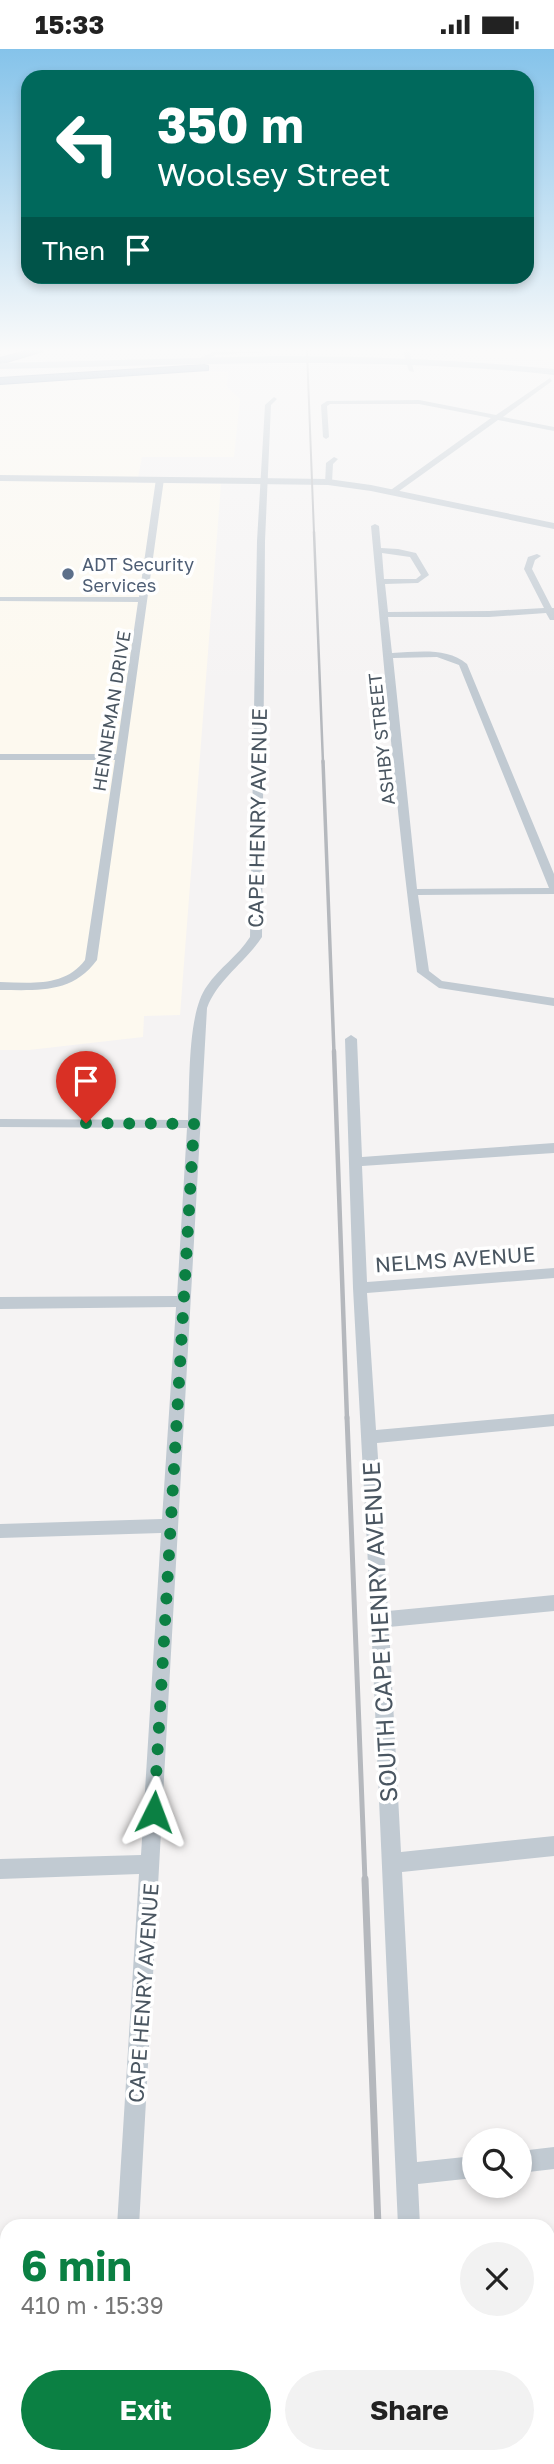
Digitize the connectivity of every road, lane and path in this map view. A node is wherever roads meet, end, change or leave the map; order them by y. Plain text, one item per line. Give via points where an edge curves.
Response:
1 (264, 464) edge
2 (330, 464) edge
3 (432, 464) edge
4 (0, 478) edge
5 (160, 479) junction
6 (263, 480) junction
7 (328, 482) junction
8 (392, 492) junction
9 (375, 526) dead end
10 (554, 526) edge
11 (377, 550) junction
12 (537, 556) dead end
13 (380, 582) junction
14 (0, 599) edge
15 (144, 600) junction
16 (552, 610) edge
17 (384, 615) junction
18 (554, 619) edge
19 (388, 656) junction
20 (0, 757) edge
21 (120, 757) junction
22 (554, 889) edge
23 (412, 892) junction
24 (0, 986) edge
25 (554, 1002) edge
26 (351, 1039) dead end
27 (0, 1123) edge
28 (194, 1124) junction
29 (554, 1148) edge
30 (357, 1162) junction
31 (554, 1273) edge
32 (360, 1288) junction
33 (184, 1301) junction
34 (0, 1303) edge
35 (554, 1420) edge
36 (369, 1437) junction
37 (171, 1526) junction
38 (0, 1531) edge
39 (554, 1603) edge
40 (380, 1620) junction
41 (554, 1846) edge
42 (391, 1863) junction
43 (151, 1864) junction
44 (0, 1869) edge
45 (554, 2158) edge
46 (532, 2161) edge
47 (462, 2168) edge
48 (407, 2174) junction
49 (128, 2219) edge
50 (408, 2219) edge

1 - 6 street, CAPE HENRY AVENUE
2 - 7 street
3 - 8 street
4 - 5 street
5 - 6 street
5 - 15 street, HENNEMAN DRIVE
6 - 7 street
6 - 28 street, CAPE HENRY AVENUE via 256,937 204,997
7 - 8 street
8 - 10 street
9 - 11 street, ASHBY STREET
11 - 13 street, ASHBY STREET
11 - 13 street via 414,555 425,575 418,581
12 - 16 street via 528,569
13 - 17 street, ASHBY STREET
14 - 15 street
15 - 21 street, HENNEMAN DRIVE
16 - 17 street
16 - 18 street
17 - 19 street, ASHBY STREET
19 - 22 street via 448,657 463,664
19 - 23 street, ASHBY STREET
20 - 21 street
21 - 24 street, HENNEMAN DRIVE via 88,967 66,981
22 - 23 street
23 - 25 street, ASHBY STREET via 424,972 439,984
26 - 30 street, SOUTH CAPE HENRY AVENUE
27 - 28 street
28 - 33 street, CAPE HENRY AVENUE
29 - 30 street
30 - 32 street, SOUTH CAPE HENRY AVENUE
31 - 32 street, NELMS AVENUE
32 - 36 street, SOUTH CAPE HENRY AVENUE
33 - 34 street
33 - 37 street, CAPE HENRY AVENUE
35 - 36 street
36 - 40 street, SOUTH CAPE HENRY AVENUE
37 - 38 street
37 - 43 street, CAPE HENRY AVENUE
39 - 40 street
40 - 42 street, SOUTH CAPE HENRY AVENUE
41 - 42 street
42 - 48 street, SOUTH CAPE HENRY AVENUE
43 - 44 street
43 - 49 street, CAPE HENRY AVENUE
45 - 46 street
47 - 48 street
48 - 50 street, SOUTH CAPE HENRY AVENUE

